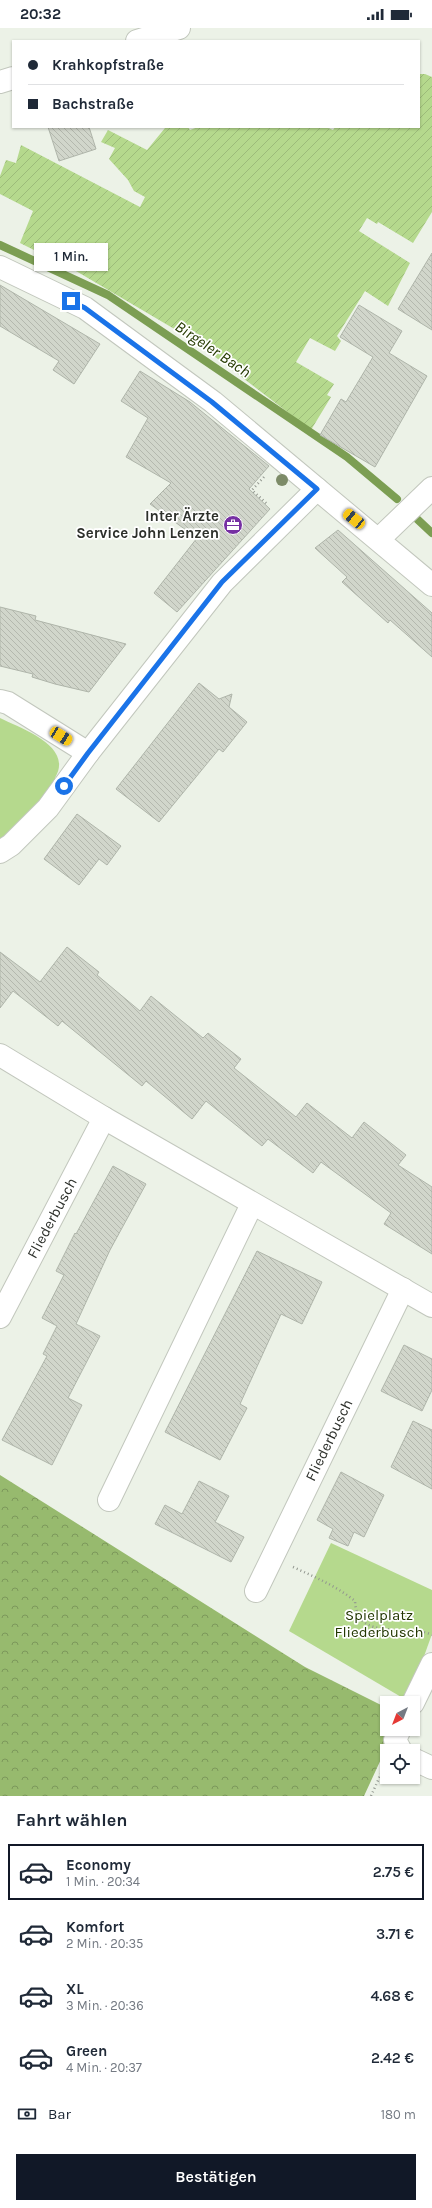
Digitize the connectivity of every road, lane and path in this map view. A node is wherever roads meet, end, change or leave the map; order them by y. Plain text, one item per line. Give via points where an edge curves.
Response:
1 (179, 28) edge
2 (140, 40) edge
3 (12, 78) edge
4 (0, 82) edge
5 (0, 267) edge
6 (264, 477) dead end
7 (432, 488) edge
8 (317, 489) junction
9 (268, 505) dead end
10 (386, 532) junction
11 (432, 585) edge
12 (0, 700) edge
13 (88, 753) junction
14 (0, 852) edge
15 (0, 1055) edge
16 (104, 1118) junction
17 (252, 1204) junction
18 (403, 1289) junction
19 (432, 1306) edge
20 (0, 1317) edge
21 (109, 1500) dead end
22 (272, 1557) junction
23 (256, 1591) dead end
24 (432, 1635) edge
25 (432, 1664) edge
26 (416, 1696) edge
27 (420, 1762) edge
28 (432, 1768) edge
29 (380, 1779) edge
30 (372, 1796) edge

1 - 2 street
3 - 4 street
5 - 8 street via 85,308 212,402
6 - 9 path via 252,491
7 - 10 street
8 - 10 street
8 - 13 street via 222,582
10 - 11 street
12 - 13 street
13 - 14 street via 48,808 11,845
15 - 16 street
16 - 17 street
16 - 20 street, Fliederbusch
17 - 18 street
17 - 21 street
18 - 19 street
18 - 22 street, Fliederbusch
22 - 23 street, Fliederbusch
22 - 24 path via 348,1595 355,1601 355,1612 364,1623 380,1630 424,1631
25 - 26 street
27 - 28 street
29 - 30 path

